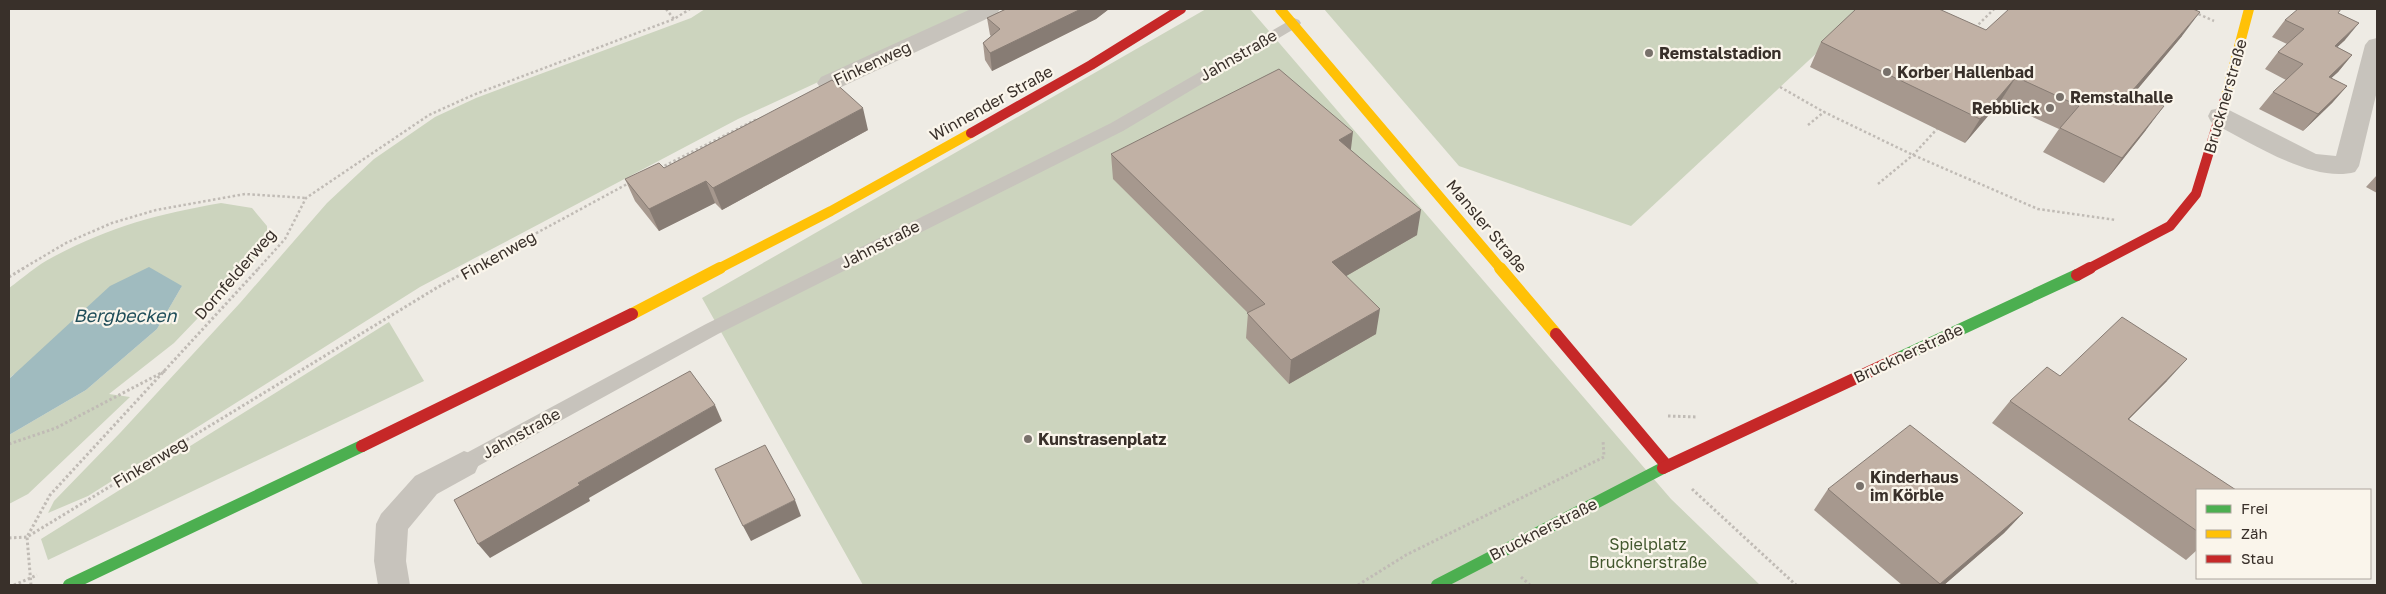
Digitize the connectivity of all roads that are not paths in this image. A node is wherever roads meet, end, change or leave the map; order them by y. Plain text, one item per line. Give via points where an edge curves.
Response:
1 (989, 9) edge
2 (1181, 9) edge
3 (1280, 9) edge
4 (2249, 9) edge
5 (1294, 22) junction
6 (2377, 45) edge
7 (829, 83) edge
8 (2220, 116) junction
9 (464, 464) joint
10 (1667, 466) junction
11 (69, 585) edge
12 (394, 585) edge
13 (1437, 585) edge

1 - 7 street, Finkenweg
2 - 11 street, Winnender Straße via 1086,68 815,221 628,318
3 - 5 street, Mansler Straße
4 - 8 street, Brucknerstraße
5 - 9 lane, Jahnstraße via 1116,127 721,325
5 - 10 street, Mansler Straße
6 - 8 street via 2346,166 2311,162
8 - 10 street, Brucknerstraße via 2196,194 2170,226 2081,273
9 - 12 street via 426,485 392,524 390,561
10 - 13 street, Brucknerstraße

